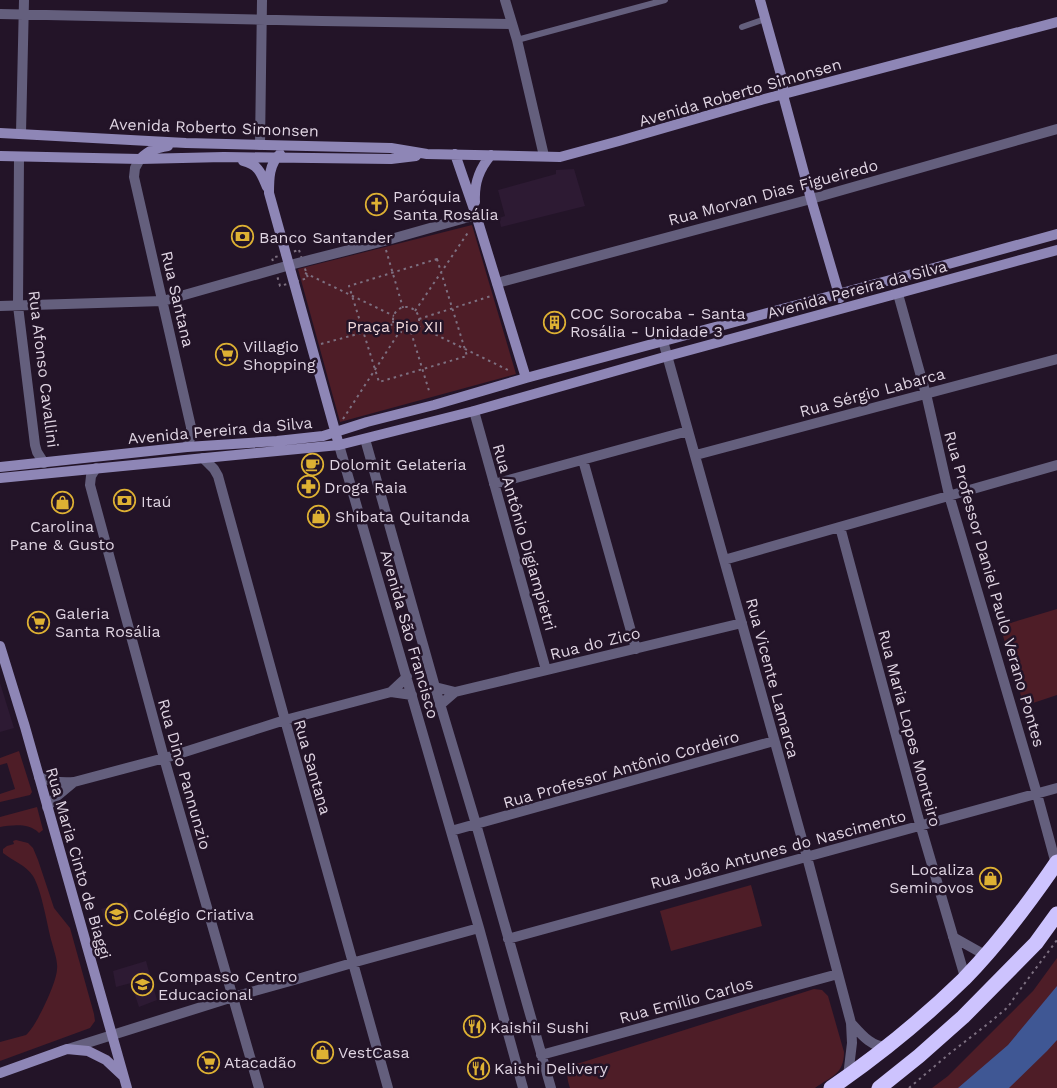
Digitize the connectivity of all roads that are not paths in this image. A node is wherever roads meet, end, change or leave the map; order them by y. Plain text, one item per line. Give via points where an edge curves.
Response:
1 (24, 0) edge
2 (262, 0) edge
3 (505, 0) edge
4 (666, 0) edge
5 (760, 0) edge
6 (0, 14) edge
7 (24, 15) junction
8 (765, 18) junction
9 (262, 19) junction
10 (1057, 22) edge
11 (512, 24) junction
12 (742, 27) dead end
13 (517, 40) junction
14 (783, 95) junction
15 (1057, 129) edge
16 (0, 133) edge
17 (21, 134) junction
18 (186, 142) junction
19 (260, 145) junction
20 (382, 148) junction
21 (427, 154) junction
22 (455, 154) junction
23 (491, 155) junction
24 (0, 156) edge
25 (544, 156) junction
26 (19, 157) junction
27 (224, 157) junction
28 (276, 158) junction
29 (140, 159) junction
30 (269, 193) junction
31 (810, 198) junction
32 (476, 215) junction
33 (1057, 234) edge
34 (1057, 250) edge
35 (290, 265) junction
36 (497, 282) junction
37 (838, 294) junction
38 (898, 294) junction
39 (163, 301) junction
40 (0, 306) edge
41 (18, 306) junction
42 (845, 307) junction
43 (664, 341) junction
44 (668, 356) junction
45 (1057, 358) edge
46 (526, 378) junction
47 (926, 394) junction
48 (520, 397) junction
49 (474, 411) junction
50 (335, 431) junction
51 (688, 431) junction
52 (365, 439) junction
53 (339, 445) junction
54 (188, 447) junction
55 (696, 455) junction
56 (203, 458) junction
57 (583, 460) junction
58 (44, 462) junction
59 (1057, 465) edge
60 (0, 467) edge
61 (96, 468) junction
62 (0, 478) edge
63 (494, 484) junction
64 (949, 495) junction
65 (840, 527) junction
66 (724, 560) junction
67 (742, 623) junction
68 (0, 646) edge
69 (636, 649) junction
70 (546, 670) junction
71 (407, 678) junction
72 (435, 687) junction
73 (391, 692) junction
74 (455, 692) junction
75 (412, 695) junction
76 (440, 704) junction
77 (284, 720) junction
78 (774, 742) junction
79 (164, 758) junction
80 (39, 777) junction
81 (74, 782) junction
82 (1057, 788) edge
83 (1037, 794) junction
84 (47, 807) junction
85 (476, 824) junction
86 (921, 825) junction
87 (451, 831) junction
88 (807, 857) junction
89 (1056, 863) edge
90 (1057, 914) edge
91 (479, 928) junction
92 (953, 937) junction
93 (508, 939) junction
94 (985, 955) junction
95 (353, 963) junction
96 (838, 974) junction
97 (965, 977) junction
98 (233, 997) junction
99 (851, 1022) junction
100 (112, 1036) junction
101 (887, 1047) junction
102 (68, 1049) junction
103 (541, 1055) junction
104 (0, 1073) edge
105 (123, 1076) junction
106 (848, 1076) junction
107 (127, 1088) edge
108 (259, 1088) edge
109 (388, 1088) edge
110 (523, 1088) edge
111 (551, 1088) edge
112 (831, 1088) edge
113 (879, 1088) edge

1 - 7 street
2 - 9 street
3 - 11 street
4 - 13 lane
5 - 8 main road
6 - 7 street
7 - 9 street
7 - 17 street
8 - 12 lane
8 - 14 main road via 783,82
9 - 11 street
9 - 19 street
10 - 14 main road, Avenida Roberto Simonsen
11 - 13 street
13 - 25 street
14 - 25 main road, Avenida Roberto Simonsen via 619,142 560,157
14 - 31 main road
15 - 31 street, Rua Morvan Dias Figueiredo
16 - 17 main road, Avenida Roberto Simonsen
17 - 18 main road, Avenida Roberto Simonsen
18 - 19 main road, Avenida Roberto Simonsen
18 - 29 main road via 153,148
19 - 20 main road, Avenida Roberto Simonsen
19 - 27 main road via 256,152
20 - 21 main road, Avenida Roberto Simonsen
20 - 28 main road via 352,153 286,152
21 - 22 main road, Avenida Roberto Simonsen
21 - 28 main road, Avenida Roberto Simonsen via 391,159
22 - 23 main road, Avenida Roberto Simonsen
22 - 32 main road
23 - 25 main road, Avenida Roberto Simonsen
23 - 32 main road via 479,172 475,186
24 - 26 main road, Avenida Roberto Simonsen
26 - 29 main road, Avenida Roberto Simonsen
26 - 41 street, Rua Afonso Cavallini
27 - 28 main road, Avenida Roberto Simonsen
27 - 29 main road, Avenida Roberto Simonsen
27 - 30 main road via 254,164 260,170
28 - 30 main road via 269,176
29 - 39 street, Rua Santana via 134,177
30 - 35 main road
31 - 36 street, Rua Morvan Dias Figueiredo
31 - 37 main road
32 - 35 street
32 - 36 main road
33 - 37 main road, Avenida Pereira da Silva
34 - 38 main road, Avenida Pereira da Silva
35 - 39 street
35 - 50 main road
36 - 46 main road
37 - 42 main road
37 - 43 main road, Avenida Pereira da Silva
38 - 42 main road, Avenida Pereira da Silva
38 - 47 street, Rua Professor Daniel Paulo Verano Pontes
39 - 41 street
39 - 54 street, Rua Santana via 191,427
40 - 41 street
41 - 58 street, Rua Afonso Cavallini via 35,445
42 - 44 main road, Avenida Pereira da Silva
43 - 44 street, Rua Vicente Lamarca
43 - 46 main road, Avenida Pereira da Silva
44 - 48 main road, Avenida Pereira da Silva
44 - 51 street, Rua Vicente Lamarca
45 - 47 street, Rua Sérgio Labarca
46 - 48 main road
46 - 50 main road, Avenida Pereira da Silva
47 - 55 street, Rua Sérgio Labarca
47 - 64 street, Rua Professor Daniel Paulo Verano Pontes
48 - 49 main road, Avenida Pereira da Silva
49 - 52 main road, Avenida Pereira da Silva
49 - 63 street, Rua Antônio Digiampietri
50 - 53 main road
50 - 54 main road, Avenida Pereira da Silva via 311,438
51 - 55 street, Rua Vicente Lamarca
51 - 57 street
52 - 53 main road, Avenida Pereira da Silva
52 - 72 street, Avenida São Francisco
53 - 56 main road, Avenida Pereira da Silva
53 - 71 street, Avenida São Francisco
54 - 58 main road, Avenida Pereira da Silva
55 - 66 street, Rua Vicente Lamarca
56 - 61 main road, Avenida Pereira da Silva
56 - 77 street, Rua Santana via 218,476
57 - 63 street
57 - 69 street
58 - 60 main road, Avenida Pereira da Silva
59 - 64 street
61 - 62 main road, Avenida Pereira da Silva
61 - 79 street, Rua Dino Pannunzio via 90,485
63 - 70 street, Rua Antônio Digiampietri
64 - 65 street
64 - 83 street, Rua Professor Daniel Paulo Verano Pontes
65 - 66 street
65 - 86 street, Rua Maria Lopes Monteiro
66 - 67 street, Rua Vicente Lamarca
67 - 69 street, Rua do Zico
67 - 78 street, Rua Vicente Lamarca
68 - 80 main road, Rua Maria Cinto de Biaggi
69 - 70 street, Rua do Zico
70 - 74 street, Rua do Zico
71 - 73 street
71 - 75 street, Avenida São Francisco
72 - 74 street, Rua do Zico
72 - 76 street, Avenida São Francisco
73 - 75 street
73 - 77 street
74 - 76 street, Rua do Zico
75 - 87 street, Avenida São Francisco
76 - 85 street, Avenida São Francisco
77 - 79 street
77 - 95 street, Rua Santana
78 - 85 street, Rua Professor Antônio Cordeiro
78 - 88 street, Rua Vicente Lamarca
79 - 81 street
79 - 98 street, Rua Dino Pannunzio
80 - 81 street via 61,783
80 - 84 main road, Rua Maria Cinto de Biaggi
81 - 84 street
82 - 83 street, Rua João Antunes do Nascimento
83 - 86 street, Rua João Antunes do Nascimento
83 - 89 street, Rua Professor Daniel Paulo Verano Pontes
84 - 100 main road, Rua Maria Cinto de Biaggi
85 - 87 street
85 - 93 street, Avenida São Francisco
86 - 88 street, Rua João Antunes do Nascimento
86 - 92 street, Rua Maria Lopes Monteiro
87 - 91 street, Avenida São Francisco
88 - 93 street, Rua João Antunes do Nascimento
88 - 96 street, Rua Vicente Lamarca
89 - 94 highway
90 - 113 highway via 1036,943 963,1017
91 - 95 street
91 - 110 street, Avenida São Francisco
92 - 94 street
92 - 97 street, Rua Maria Lopes Monteiro
93 - 103 street, Avenida São Francisco
94 - 97 highway
95 - 98 street
95 - 109 street, Rua Santana
96 - 99 street, Rua Vicente Lamarca
96 - 103 street, Rua Emílio Carlos
97 - 101 highway
98 - 100 street
98 - 108 street, Rua Dino Pannunzio
99 - 101 street, Rua Vicente Lamarca via 865,1038
99 - 106 street, Rua Vicente Lamarca
100 - 102 street
100 - 105 main road, Rua Maria Cinto de Biaggi
101 - 106 highway
102 - 104 main road
102 - 105 main road via 88,1051 106,1060
103 - 111 street, Avenida São Francisco
105 - 107 main road, Rua Maria Cinto de Biaggi
106 - 112 highway

